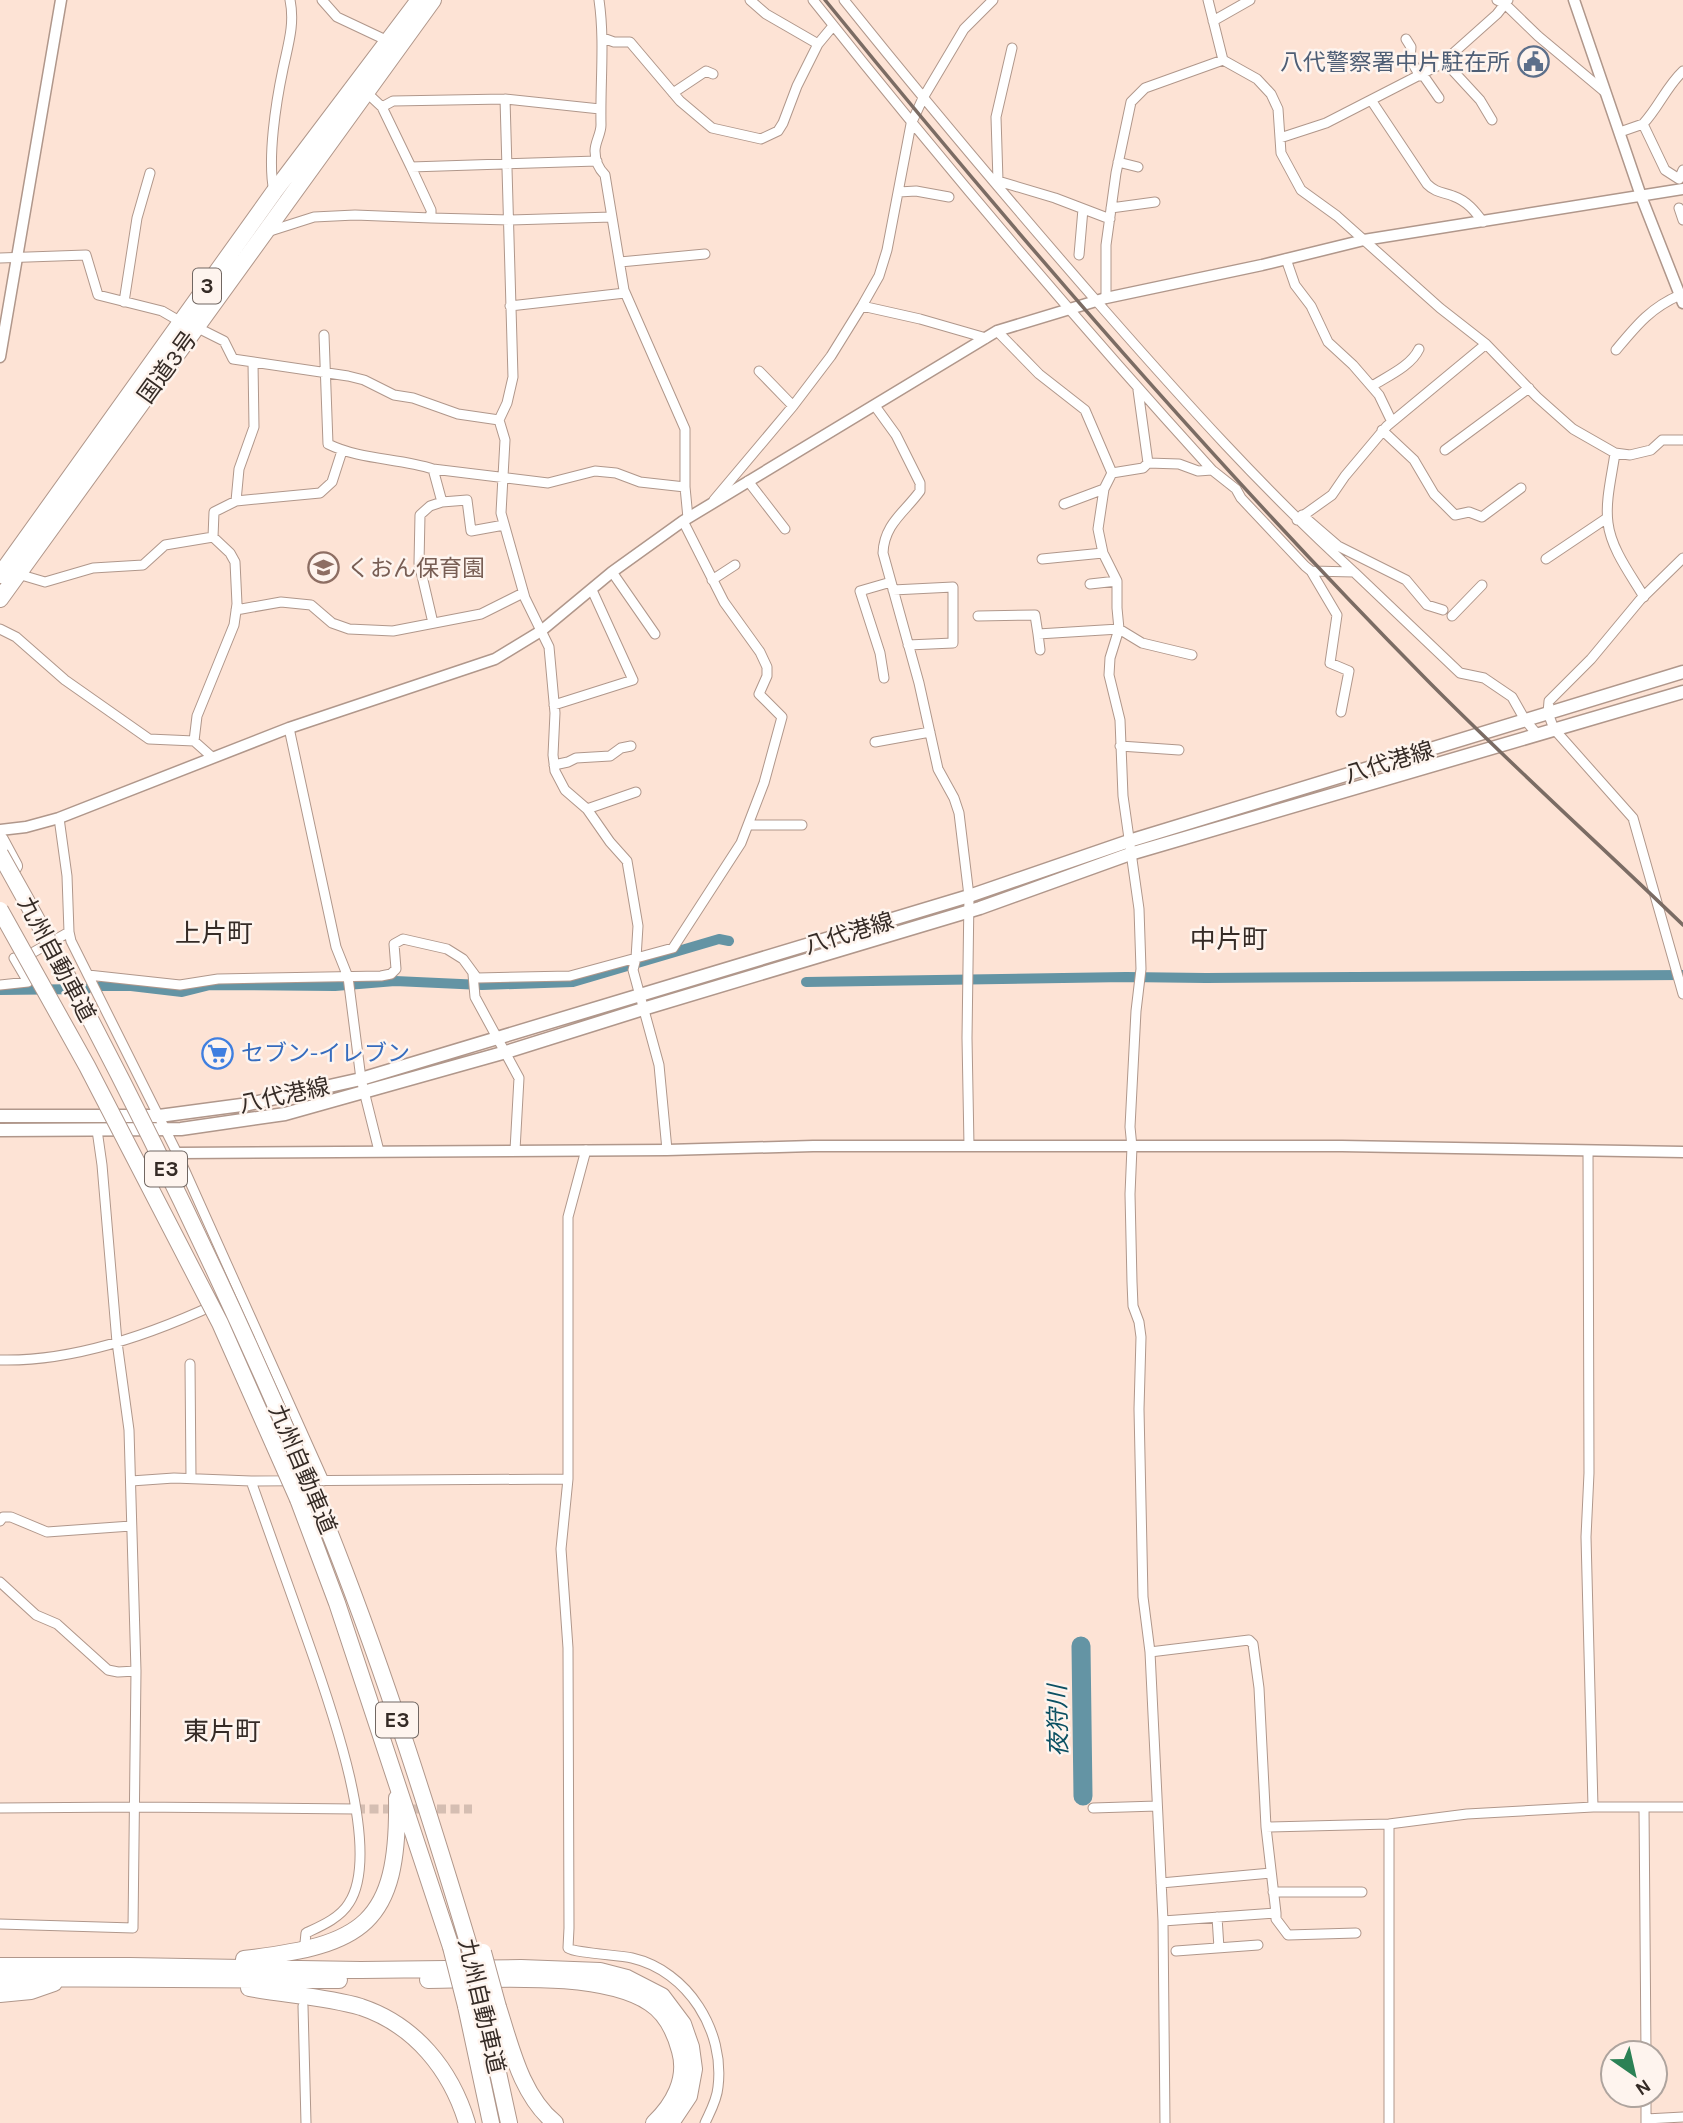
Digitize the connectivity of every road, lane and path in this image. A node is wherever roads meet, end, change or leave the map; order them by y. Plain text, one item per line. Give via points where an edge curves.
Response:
1 (61, 0) edge
2 (290, 0) edge
3 (322, 0) edge
4 (419, 0) edge
5 (433, 0) edge
6 (599, 0) edge
7 (750, 0) edge
8 (813, 0) edge
9 (844, 0) edge
10 (993, 0) edge
11 (1208, 0) edge
12 (1250, 0) edge
13 (1574, 0) edge
14 (1503, 1) edge
15 (1213, 22) junction
16 (834, 26) junction
17 (603, 38) junction
18 (1406, 39) dead end
19 (388, 41) junction
20 (818, 44) junction
21 (1012, 48) dead end
22 (1223, 60) junction
23 (1444, 61) junction
24 (1683, 71) edge
25 (713, 74) dead end
26 (1421, 75) junction
27 (366, 92) junction
28 (673, 93) junction
29 (1606, 93) junction
30 (923, 98) junction
31 (1439, 98) dead end
32 (505, 99) junction
33 (1371, 100) junction
34 (382, 107) junction
35 (600, 109) junction
36 (1492, 120) dead end
37 (911, 124) junction
38 (1643, 124) junction
39 (1619, 132) junction
40 (1280, 138) junction
41 (597, 161) junction
42 (509, 163) junction
43 (1118, 163) junction
44 (411, 167) junction
45 (1138, 167) dead end
46 (1683, 170) edge
47 (150, 173) dead end
48 (1683, 189) edge
49 (274, 192) junction
50 (901, 193) junction
51 (1642, 196) junction
52 (949, 197) dead end
53 (1155, 202) dead end
54 (1111, 208) junction
55 (1679, 208) dead end
56 (1083, 209) junction
57 (612, 217) junction
58 (431, 218) junction
59 (1110, 219) junction
60 (510, 220) junction
61 (1683, 220) edge
62 (1483, 222) junction
63 (263, 233) junction
64 (1364, 240) junction
65 (705, 254) dead end
66 (1079, 255) dead end
67 (0, 258) edge
68 (17, 258) junction
69 (1286, 259) junction
70 (620, 262) junction
71 (1678, 276) edge
72 (625, 292) junction
73 (1101, 299) junction
74 (1681, 299) edge
75 (124, 302) junction
76 (510, 306) junction
77 (862, 306) junction
78 (1067, 308) junction
79 (189, 325) junction
80 (998, 331) junction
81 (324, 335) dead end
82 (986, 338) junction
83 (1486, 344) junction
84 (1419, 349) dead end
85 (1616, 350) dead end
86 (0, 357) edge
87 (253, 363) junction
88 (759, 371) dead end
89 (324, 372) junction
90 (1372, 386) junction
91 (1138, 388) junction
92 (1528, 388) junction
93 (793, 406) junction
94 (875, 406) junction
95 (499, 420) junction
96 (1392, 422) junction
97 (1382, 430) junction
98 (1683, 440) edge
99 (1445, 450) dead end
100 (342, 451) junction
101 (1615, 453) junction
102 (1148, 463) junction
103 (433, 469) junction
104 (1212, 470) junction
105 (1111, 473) junction
106 (503, 477) junction
107 (748, 481) junction
108 (685, 488) junction
109 (1521, 488) dead end
110 (1104, 489) junction
111 (236, 501) junction
112 (442, 502) junction
113 (1064, 504) dead end
114 (708, 506) junction
115 (1299, 518) junction
116 (1607, 518) junction
117 (686, 519) junction
118 (504, 525) junction
119 (785, 529) dead end
120 (212, 537) junction
121 (1103, 553) junction
122 (1683, 558) edge
123 (1042, 559) dead end
124 (1546, 559) dead end
125 (735, 565) dead end
126 (1311, 571) junction
127 (612, 572) junction
128 (1354, 572) junction
129 (18, 574) junction
130 (0, 575) edge
131 (712, 580) junction
132 (1117, 581) junction
133 (1090, 584) dead end
134 (1482, 585) dead end
135 (892, 586) junction
136 (593, 590) junction
137 (523, 593) junction
138 (1644, 597) junction
139 (0, 599) edge
140 (236, 610) junction
141 (1443, 610) dead end
142 (978, 616) dead end
143 (1452, 616) dead end
144 (433, 624) junction
145 (0, 629) edge
146 (1119, 629) junction
147 (541, 631) junction
148 (655, 634) dead end
149 (1038, 634) junction
150 (908, 645) junction
151 (1040, 650) dead end
152 (1192, 654) dead end
153 (1683, 672) edge
154 (884, 678) dead end
155 (1683, 692) edge
156 (554, 705) junction
157 (1340, 712) dead end
158 (1548, 713) junction
159 (1525, 720) junction
160 (289, 728) junction
161 (1554, 729) junction
162 (930, 732) junction
163 (1537, 734) junction
164 (194, 741) junction
165 (875, 741) dead end
166 (631, 746) dead end
167 (1121, 746) junction
168 (1179, 750) dead end
169 (212, 757) junction
170 (554, 765) junction
171 (636, 792) dead end
172 (587, 809) junction
173 (59, 818) junction
174 (748, 825) junction
175 (802, 825) dead end
176 (0, 830) edge
177 (0, 840) edge
178 (1130, 848) junction
179 (0, 854) edge
180 (970, 896) junction
181 (0, 910) edge
182 (970, 911) junction
183 (0, 918) edge
184 (43, 929) junction
185 (69, 932) junction
186 (26, 956) junction
187 (636, 958) junction
188 (473, 974) junction
189 (88, 975) junction
190 (348, 977) junction
191 (0, 985) edge
192 (1682, 991) edge
193 (642, 1002) junction
194 (498, 1038) junction
195 (506, 1052) junction
196 (361, 1079) junction
197 (364, 1093) junction
198 (0, 1116) edge
199 (159, 1116) junction
200 (166, 1129) junction
201 (0, 1130) edge
202 (97, 1130) junction
203 (969, 1146) junction
204 (1132, 1147) junction
205 (515, 1150) junction
206 (586, 1150) junction
207 (667, 1150) junction
208 (379, 1151) junction
209 (1588, 1151) junction
210 (1683, 1152) edge
211 (177, 1153) junction
212 (239, 1293) junction
213 (117, 1342) junction
214 (0, 1360) edge
215 (190, 1364) dead end
216 (191, 1478) junction
217 (568, 1479) junction
218 (251, 1481) junction
219 (131, 1482) junction
220 (319, 1487) junction
221 (0, 1521) edge
222 (131, 1526) junction
223 (0, 1582) edge
224 (1150, 1652) junction
225 (136, 1671) junction
226 (392, 1765) junction
227 (1157, 1806) junction
228 (134, 1807) junction
229 (1593, 1807) junction
230 (1644, 1807) junction
231 (1683, 1807) edge
232 (0, 1808) edge
233 (1093, 1808) dead end
234 (356, 1809) junction
235 (1388, 1824) junction
236 (1266, 1827) junction
237 (1271, 1873) junction
238 (1161, 1883) junction
239 (1273, 1892) junction
240 (1362, 1892) dead end
241 (1276, 1913) junction
242 (1217, 1917) junction
243 (1163, 1921) junction
244 (0, 1924) edge
245 (1356, 1933) dead end
246 (305, 1943) dead end
247 (1258, 1945) dead end
248 (1219, 1948) junction
249 (1176, 1951) dead end
250 (0, 1955) edge
251 (50, 1965) junction
252 (0, 1966) edge
253 (193, 1966) junction
254 (70, 1977) junction
255 (0, 1978) edge
256 (206, 1980) junction
257 (0, 1994) edge
258 (303, 2006) dead end
259 (491, 2008) junction
260 (1646, 2039) edge
261 (1683, 2117) edge
262 (1646, 2121) edge
263 (306, 2123) edge
264 (467, 2123) edge
265 (491, 2123) edge
266 (509, 2123) edge
267 (555, 2123) edge
268 (654, 2123) edge
269 (671, 2123) edge
270 (705, 2123) edge
271 (1165, 2123) edge
272 (1389, 2123) edge

1 - 68 street
2 - 49 street via 294,18 277,101
3 - 19 street via 337,17
4 - 19 highway, 国道3号 / 3
5 - 27 highway, 国道3号 / 3
6 - 17 street
7 - 20 street
8 - 16 street
9 - 30 street
10 - 30 street via 964,29
11 - 15 street
12 - 15 street
13 - 29 street
14 - 23 street
14 - 29 street
15 - 22 street
16 - 20 street
16 - 37 street
17 - 28 street via 630,42
17 - 35 street
18 - 26 street via 1410,59
19 - 49 highway, 国道3号 / 3
20 - 28 street via 783,123 778,131 761,139 712,128
21 - 56 street via 996,117 998,181
22 - 40 street via 1256,79 1270,94 1278,109
22 - 43 street via 1145,88 1131,102
23 - 26 street
23 - 36 street
24 - 38 street
25 - 28 street via 706,71
26 - 31 street
26 - 33 street
27 - 34 street
27 - 63 highway, 国道3号 / 3
29 - 39 street
30 - 37 street
30 - 73 street
32 - 34 street via 393,101
32 - 35 street
32 - 42 street
33 - 40 street via 1326,123
33 - 62 street via 1427,184 1472,207
34 - 44 street
35 - 41 street
37 - 50 street
37 - 78 street
38 - 39 street
38 - 46 street via 1665,170 1678,179
39 - 51 street
40 - 64 street via 1281,153 1301,190
41 - 42 street
41 - 57 street via 605,175
42 - 44 street
42 - 60 street
43 - 45 street
43 - 54 street
44 - 58 street
47 - 75 street via 137,218
48 - 51 street
49 - 79 highway, 国道3号 / 3
50 - 52 street
50 - 77 street via 878,276
51 - 62 street
51 - 71 street
53 - 54 street
54 - 59 street
55 - 61 street
56 - 59 street
56 - 66 street
57 - 60 street
57 - 70 street
58 - 60 street
58 - 63 street via 314,217
59 - 73 street
60 - 76 street
62 - 64 street
63 - 79 highway, 国道3号 / 3
64 - 69 street
64 - 83 street
65 - 70 street
67 - 68 street
68 - 75 street via 86,256 98,295
68 - 86 street
69 - 73 street
69 - 90 street via 1295,285 1328,342
70 - 72 street
71 - 74 street
72 - 76 street
72 - 108 street via 685,429
73 - 78 street
73 - 115 street via 1193,411
74 - 85 street via 1660,303
75 - 79 street via 162,311
76 - 95 street via 513,377
77 - 82 street
77 - 93 street
78 - 80 street
78 - 91 street
79 - 87 street via 224,341 233,359
79 - 129 highway, 国道3号 / 3
79 - 130 highway, 国道3号 / 3
80 - 82 street
80 - 105 street via 1039,374 1085,410
81 - 89 street
82 - 94 street
83 - 92 street
83 - 96 street
84 - 90 street
87 - 89 street
87 - 111 street via 254,427 239,469
88 - 93 street
89 - 95 street via 364,380 394,395 458,414
89 - 100 street via 328,444
90 - 96 street
91 - 102 street
91 - 104 street
92 - 99 street
92 - 101 street via 1573,429
93 - 114 street
94 - 107 street
94 - 135 street via 920,483 920,491 902,509 883,545
95 - 106 street via 505,440
96 - 97 street
97 - 109 street via 1414,460 1434,494 1455,515 1469,512 1482,517
97 - 115 street via 1332,495
98 - 101 street via 1661,440 1651,450 1630,455
100 - 103 street
100 - 111 street via 332,482 320,493
101 - 116 street
102 - 104 street
102 - 105 street via 1143,468
103 - 106 street
103 - 112 street
104 - 126 street via 1236,489
105 - 110 street
106 - 108 street via 548,483 595,471 616,472 640,482
106 - 118 street
107 - 114 street
107 - 119 street
108 - 117 street
110 - 113 street
110 - 121 street via 1098,529
111 - 120 street via 214,512
112 - 118 street via 467,500 471,531
112 - 144 street via 424,510 419,523 419,563
114 - 117 street
115 - 128 street
115 - 141 street via 1338,546 1406,580 1427,606
116 - 124 street
116 - 138 street via 1619,554
117 - 127 street
117 - 131 street
118 - 137 street
120 - 129 street via 165,545 143,565 93,568 45,582
120 - 140 street via 235,562
121 - 123 street
121 - 132 street
122 - 138 street
125 - 131 street
126 - 128 street
126 - 157 street via 1337,615 1330,663 1349,671
127 - 136 street
127 - 148 street
128 - 159 street via 1460,673 1484,678 1513,697
129 - 139 highway, 国道3号 / 3
131 - 174 street via 768,667 760,694 782,717
132 - 133 street
132 - 146 street
134 - 143 street
135 - 150 street
135 - 150 street via 953,587 953,643
135 - 154 street via 860,591
136 - 147 street
136 - 156 street via 633,680
137 - 144 street via 481,614
137 - 147 street
138 - 158 street via 1549,701
140 - 144 street via 281,602 311,605 332,623 349,629 393,631
140 - 164 street via 197,716
142 - 149 street via 1035,615
145 - 164 street via 149,739
146 - 149 street
146 - 152 street via 1142,643
146 - 167 street via 1109,675
147 - 156 street via 549,648
147 - 160 street via 495,659
149 - 151 street
150 - 162 street
153 - 158 main road, 八代港線
155 - 161 main road, 八代港線
156 - 170 street
158 - 159 main road, 八代港線
158 - 161 street
159 - 163 street
159 - 178 main road, 八代港線
160 - 169 street
160 - 190 street via 336,947
161 - 163 main road, 八代港線
161 - 192 street via 1633,818
162 - 165 street
162 - 180 street via 938,769 958,813
163 - 178 main road, 八代港線
164 - 169 street
166 - 170 street via 610,756
167 - 168 street
167 - 178 street
169 - 173 street
170 - 172 street via 565,790
171 - 172 street
172 - 187 street via 627,861 638,926
173 - 176 street
173 - 185 street
174 - 175 street
174 - 187 street via 673,948
177 - 184 highway, bridge
178 - 180 main road, 八代港線
178 - 182 main road, 八代港線
178 - 204 street via 1141,969
179 - 184 highway, 九州自動車道 / E3, bridge
180 - 182 street
180 - 193 main road, 八代港線
181 - 186 highway, 九州自動車道 / E3, bridge
182 - 193 main road, 八代港線
182 - 203 street
183 - 186 highway, bridge
184 - 220 highway, 九州自動車道 / E3, bridge via 162,1161
185 - 189 street
185 - 191 street via 13,958 28,982
186 - 226 highway, 九州自動車道 / E3, bridge via 220,1323 298,1499
187 - 188 street via 570,976 477,978
187 - 193 street via 633,970
188 - 190 street via 463,959 447,949 403,939 394,944 396,969 391,974
188 - 194 street via 475,998
189 - 190 street via 180,985 218,979
189 - 199 street
190 - 196 street
193 - 194 main road, 八代港線
193 - 195 main road, 八代港線
193 - 207 street via 659,1065
194 - 195 street
194 - 196 main road, 八代港線
195 - 197 main road, 八代港線
195 - 205 street via 519,1078
196 - 197 street
196 - 199 main road, 八代港線 via 249,1104
197 - 200 main road, 八代港線 via 285,1114
197 - 208 street
198 - 199 main road, 八代港線
199 - 200 street
200 - 202 main road, 八代港線
200 - 211 street
201 - 202 main road, 八代港線
202 - 213 street
203 - 204 street
203 - 207 street
204 - 209 street
204 - 224 street via 1143,1597
205 - 206 street
205 - 208 street
206 - 207 street
206 - 217 street via 568,1217
208 - 211 street
209 - 210 street
209 - 229 street via 1586,1537
211 - 212 street
212 - 213 street
212 - 220 street
213 - 214 street via 27,1360
213 - 219 street
215 - 216 street
216 - 218 street
216 - 219 street
217 - 220 street
217 - 270 street via 561,1549 568,1647 568,1948 654,1966 686,1990 704,2014 719,2066 718,2088
218 - 220 street
218 - 234 street via 328,1698
219 - 222 street
220 - 259 highway, 九州自動車道 / E3, bridge via 477,1951
221 - 222 street via 11,1517 47,1532
222 - 225 street
223 - 225 street via 108,1670
224 - 227 street
224 - 236 street via 1249,1640 1253,1644
225 - 228 street
226 - 253 highway via 397,1795 393,1872 376,1909 362,1925 332,1943 292,1954
226 - 265 highway, 九州自動車道 / E3, bridge via 451,1947
227 - 233 street
227 - 238 street
228 - 232 street
228 - 234 street
228 - 244 street via 133,1928
229 - 230 street
229 - 235 street
230 - 231 street
230 - 260 street
234 - 246 street via 360,1875 349,1904 306,1933
235 - 236 street
235 - 272 street
236 - 237 street
237 - 238 street
237 - 239 street
238 - 243 street
239 - 240 street
239 - 241 street
241 - 242 street
241 - 245 street via 1288,1935
242 - 243 street
242 - 248 street
243 - 271 street
247 - 248 street
248 - 249 street
250 - 251 highway
251 - 252 highway
251 - 253 highway
253 - 269 highway via 534,1968 600,1970 628,1978 662,1996 683,2024 691,2047 694,2069 689,2096
254 - 255 highway
254 - 256 highway
254 - 257 highway via 31,1991
256 - 264 highway via 337,2001 383,2016 429,2051 454,2090
256 - 268 highway via 577,1981 624,1990 651,2003 668,2020 682,2056 677,2094
258 - 263 street
259 - 266 highway, 九州自動車道 / E3
259 - 267 highway via 537,2104
261 - 262 street

